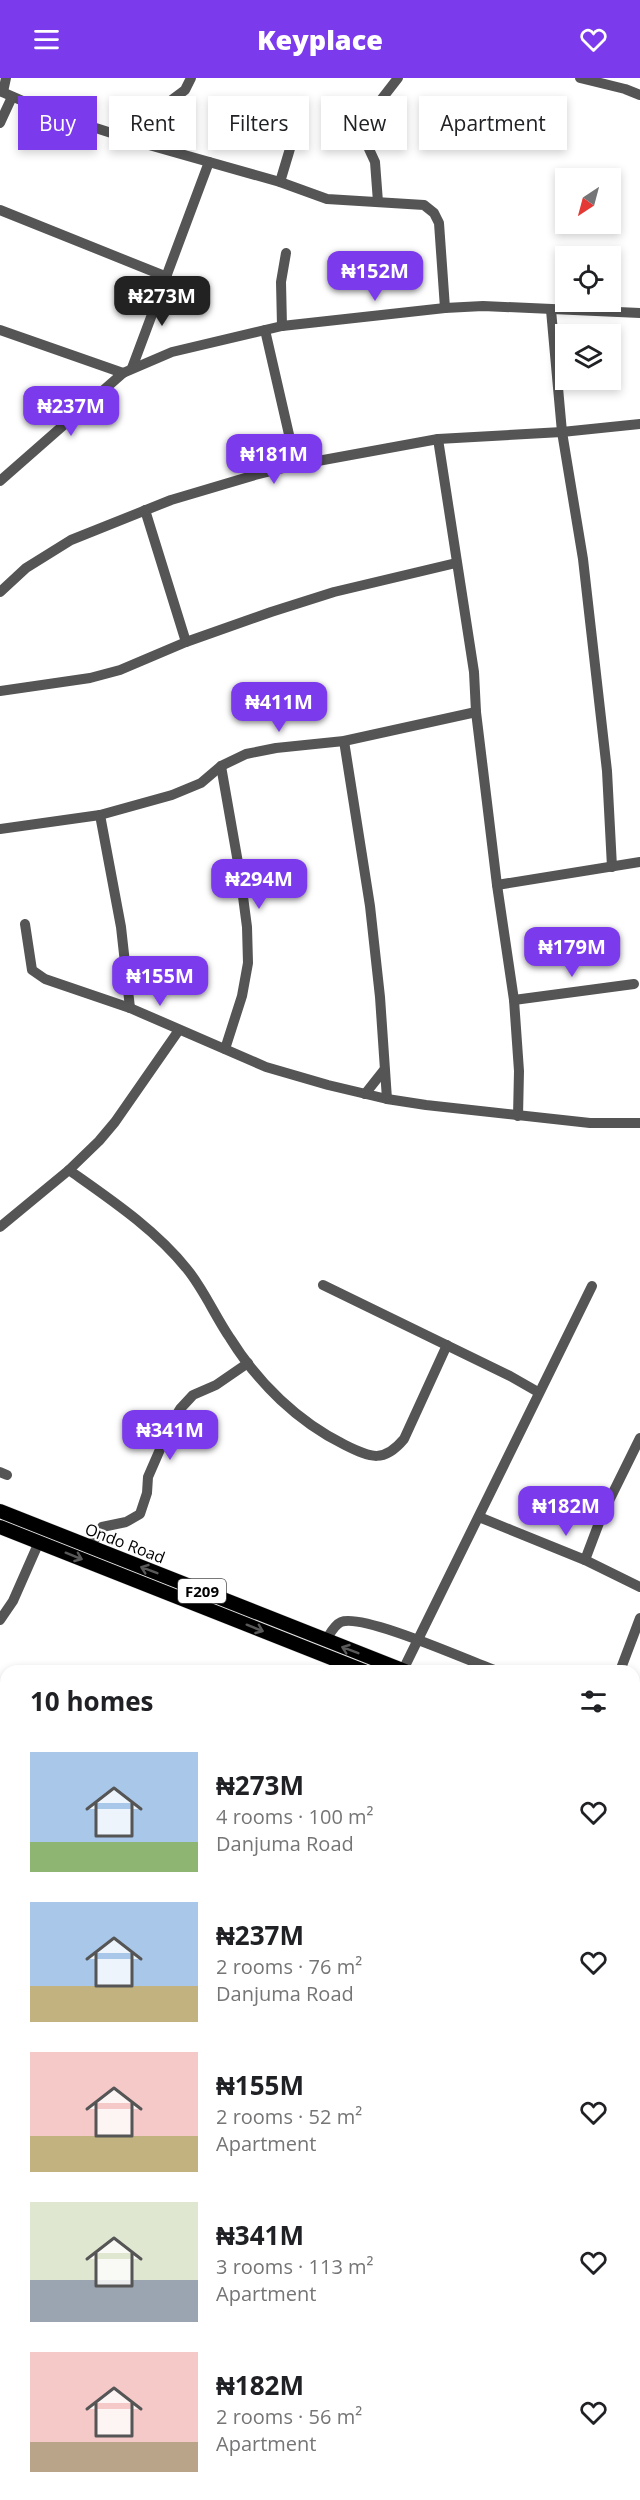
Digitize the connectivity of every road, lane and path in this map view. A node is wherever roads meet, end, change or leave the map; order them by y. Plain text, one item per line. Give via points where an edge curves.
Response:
1 (6, 78) edge
2 (191, 78) edge
3 (398, 78) edge
4 (580, 78) edge
5 (5, 93) edge
6 (640, 95) edge
7 (177, 96) edge
8 (0, 123) edge
9 (109, 132) edge
10 (167, 150) edge
11 (290, 150) edge
12 (209, 162) junction
13 (280, 182) junction
14 (378, 202) junction
15 (0, 210) edge
16 (286, 253) dead end
17 (167, 277) junction
18 (445, 308) junction
19 (551, 310) junction
20 (640, 313) edge
21 (282, 326) junction
22 (0, 330) edge
23 (265, 330) junction
24 (128, 371) junction
25 (640, 424) edge
26 (562, 432) junction
27 (438, 439) junction
28 (296, 465) junction
29 (0, 481) edge
30 (145, 510) junction
31 (456, 563) junction
32 (0, 592) edge
33 (186, 642) junction
34 (0, 691) edge
35 (476, 712) junction
36 (344, 741) junction
37 (221, 766) junction
38 (100, 815) junction
39 (0, 829) edge
40 (640, 862) edge
41 (612, 867) junction
42 (497, 885) junction
43 (24, 924) dead end
44 (634, 984) dead end
45 (514, 1000) junction
46 (130, 1008) junction
47 (180, 1030) junction
48 (225, 1049) junction
49 (384, 1070) junction
50 (365, 1094) junction
51 (387, 1099) junction
52 (518, 1116) junction
53 (640, 1123) edge
54 (69, 1170) junction
55 (0, 1227) edge
56 (323, 1285) dead end
57 (592, 1286) dead end
58 (447, 1345) junction
59 (248, 1363) junction
60 (538, 1392) junction
61 (640, 1438) edge
62 (0, 1511) edge
63 (479, 1517) junction
64 (1, 1529) edge
65 (39, 1542) junction
66 (90, 1547) junction
67 (585, 1560) junction
68 (640, 1587) edge
69 (201, 1590) junction
70 (196, 1605) junction
71 (640, 1618) edge
72 (0, 1620) edge
73 (326, 1640) junction
74 (418, 1640) junction
75 (349, 1665) edge
76 (389, 1665) edge
77 (407, 1665) edge
78 (482, 1665) edge
79 (622, 1665) edge

1 - 5 street
2 - 7 street
3 - 14 street via 377,105 381,121 369,148 375,162
4 - 6 street
5 - 8 street
5 - 9 street
10 - 12 street
11 - 13 street
12 - 13 street
12 - 17 street
13 - 14 street via 327,199
14 - 18 street via 424,205 434,213 439,223
15 - 17 street
16 - 21 street via 281,282
17 - 24 street
18 - 19 street
18 - 21 street
19 - 20 street
19 - 26 street
21 - 23 street
22 - 24 street
23 - 24 street via 172,352
23 - 28 street
24 - 29 street
25 - 26 street
26 - 27 street
26 - 41 street via 590,618 607,771
27 - 28 street
27 - 31 street
28 - 30 street
30 - 32 street via 71,540 26,568
30 - 33 street
31 - 33 street via 334,592
31 - 35 street via 474,672
33 - 34 street via 120,670 90,678
35 - 36 street
35 - 42 street
36 - 37 street via 246,754
36 - 49 street via 370,906
37 - 38 street via 201,783 172,795
37 - 48 street via 240,874 248,963
38 - 39 street
38 - 46 street via 121,927
40 - 41 street
41 - 42 street
42 - 45 street
43 - 46 street via 30,964 37,974
44 - 45 street
45 - 52 street
46 - 47 street
47 - 48 street
47 - 54 street via 115,1122
48 - 50 street via 266,1066
49 - 50 street
49 - 51 street
50 - 51 street
51 - 52 street
52 - 53 street
54 - 55 street
54 - 59 street via 136,1219 188,1270
56 - 58 street
57 - 60 street
58 - 59 street via 404,1439 385,1456 373,1456 320,1433 280,1400
58 - 60 street
59 - 66 street via 193,1395 172,1422 148,1477 140,1514 126,1522 102,1527
60 - 63 street
61 - 67 street
62 - 66 main road, Ondo Road / F209
63 - 67 street
63 - 74 street
64 - 65 main road, Ondo Road / F209
65 -> 70 main road, Ondo Road / F209
65 - 72 street via 13,1601
69 -> 66 main road, Ondo Road / F209
67 - 68 street
69 - 70 main road
69 - 73 main road, Ondo Road / F209
70 -> 75 main road, Ondo Road / F209
71 - 79 street
73 - 74 street via 336,1625 349,1620
76 -> 73 main road, Ondo Road / F209
74 - 77 street
74 - 78 street

